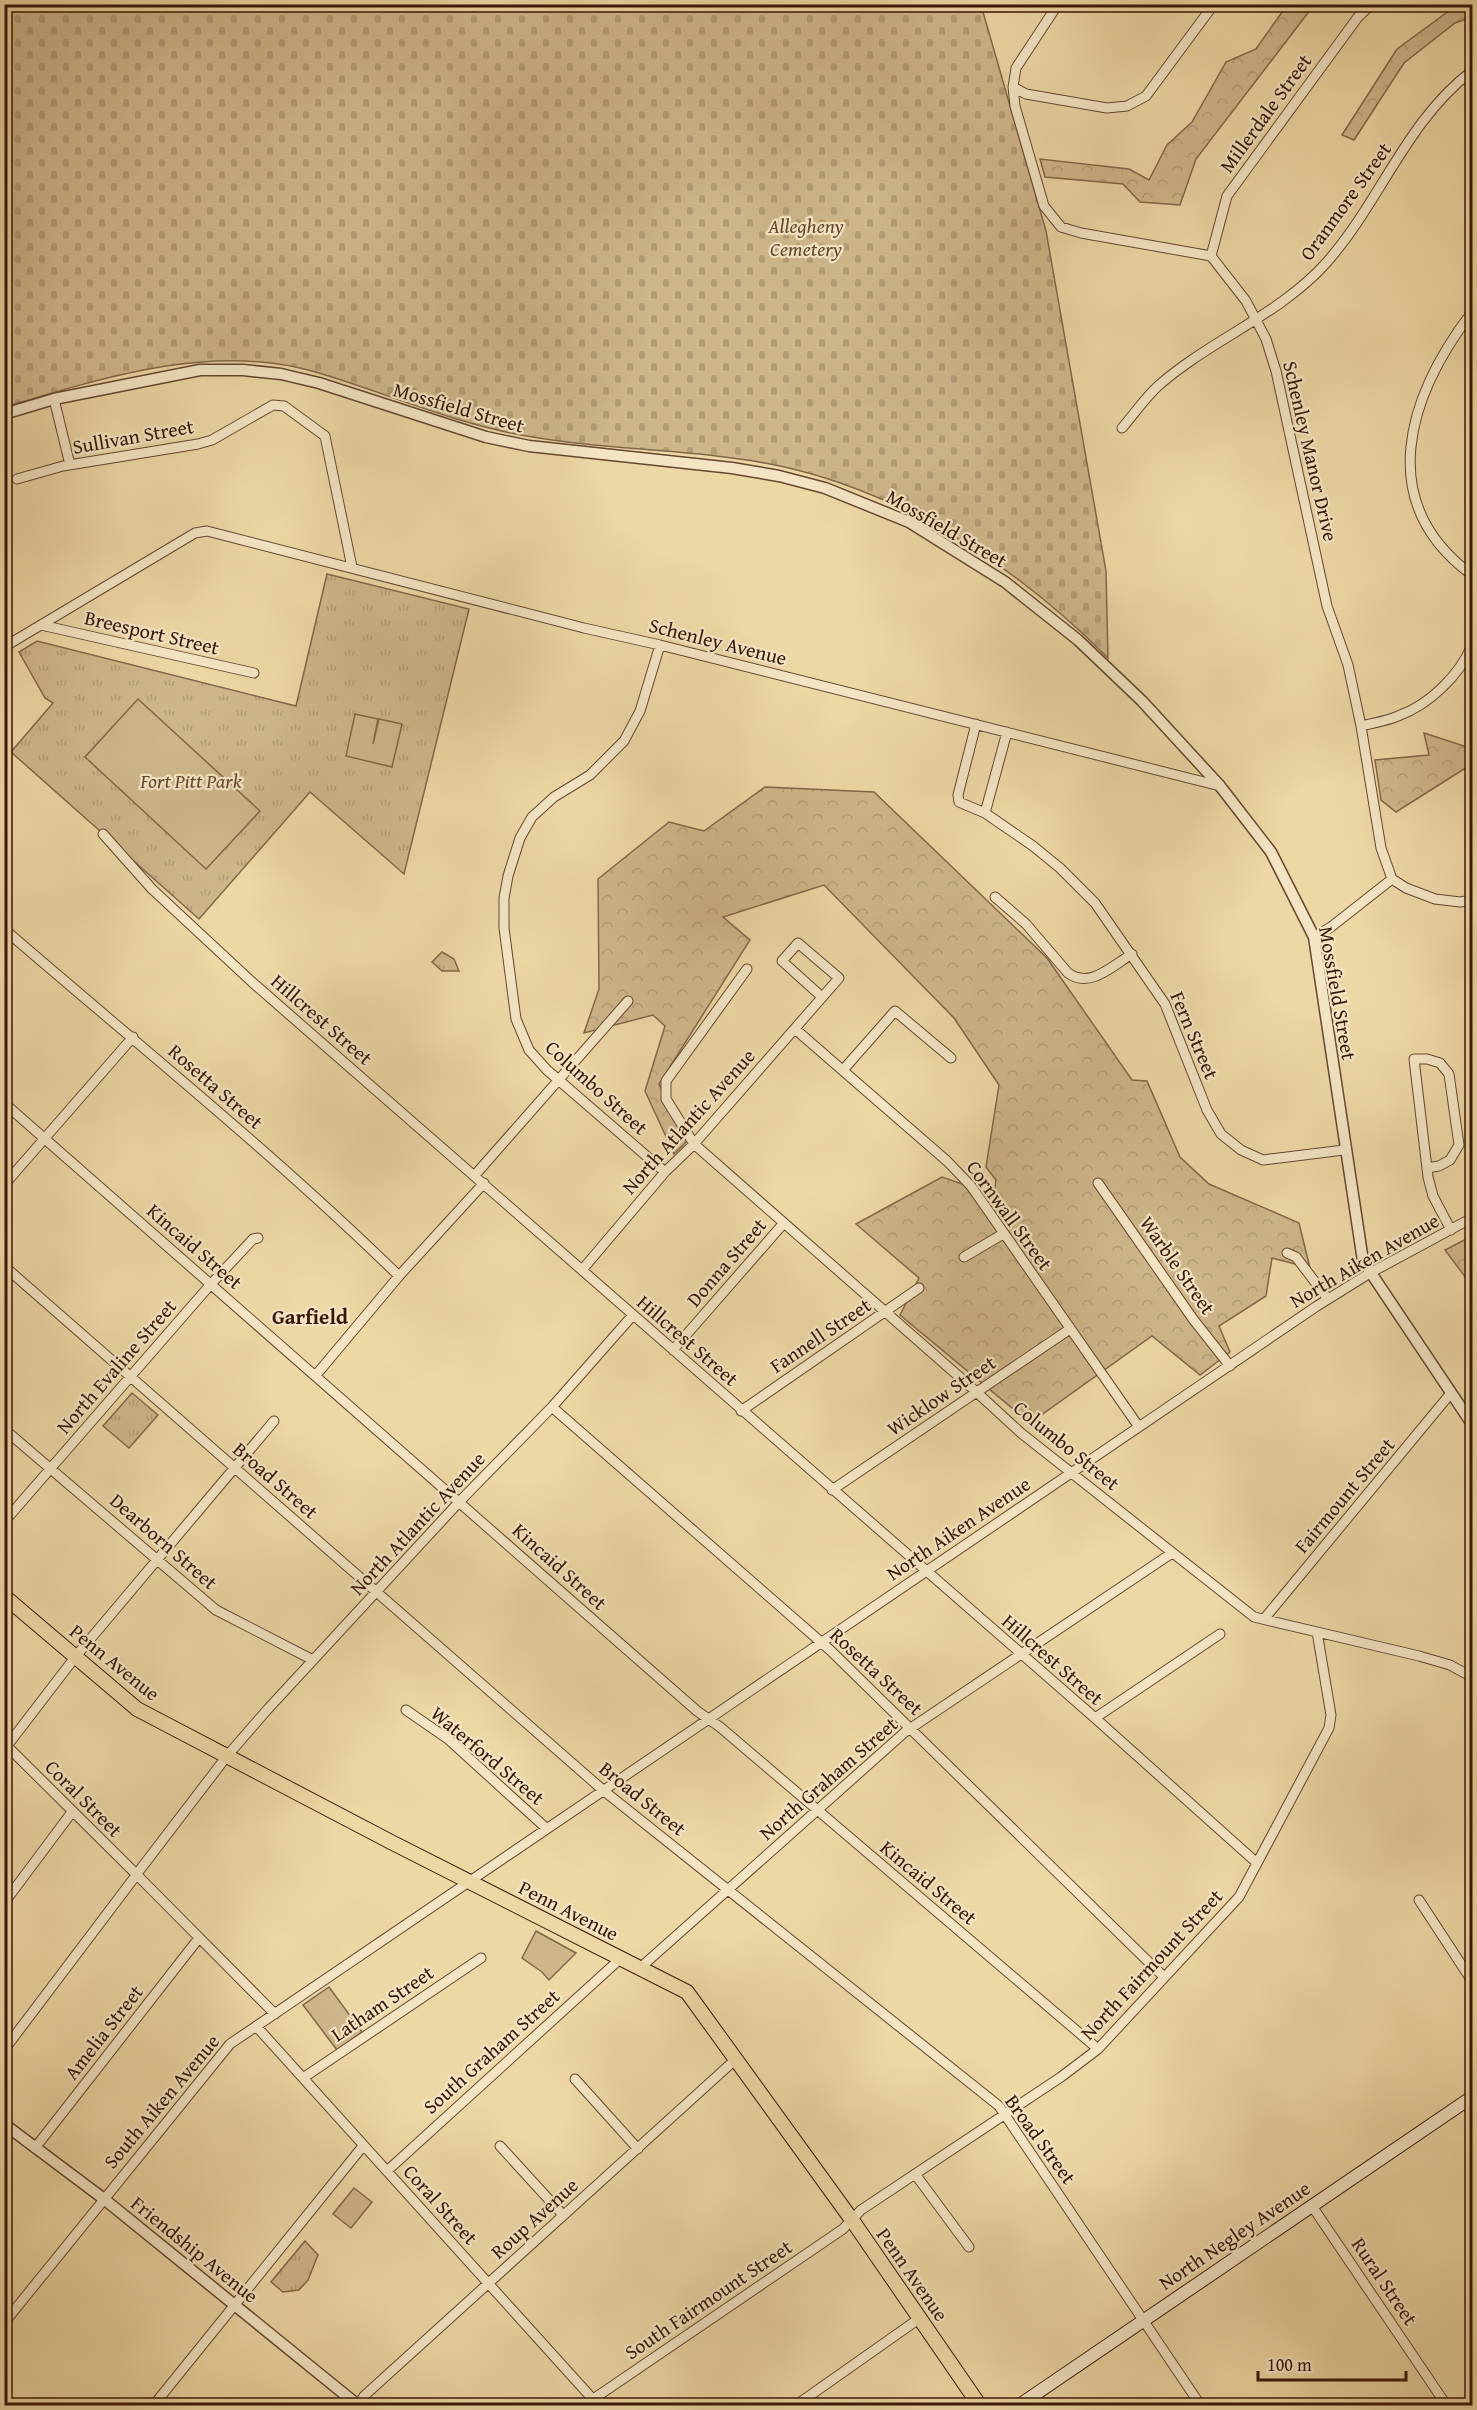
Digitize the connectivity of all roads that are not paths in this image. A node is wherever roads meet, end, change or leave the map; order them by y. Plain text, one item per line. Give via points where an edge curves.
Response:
1 (1058, 4) edge
2 (1214, 4) edge
3 (1372, 4) edge
4 (1473, 71) edge
5 (1013, 87) junction
6 (1211, 256) junction
7 (1473, 312) edge
8 (1256, 319) junction
9 (54, 399) junction
10 (4, 414) edge
11 (1122, 428) dead end
12 (70, 465) junction
13 (17, 479) dead end
14 (352, 567) junction
15 (1473, 575) edge
16 (41, 625) junction
17 (660, 645) junction
18 (1473, 645) edge
19 (4, 647) edge
20 (254, 674) dead end
21 (976, 724) junction
22 (1361, 726) junction
23 (1007, 732) junction
24 (1220, 786) junction
25 (985, 813) junction
26 (103, 834) dead end
27 (1392, 879) junction
28 (995, 897) dead end
29 (1473, 900) edge
30 (4, 929) edge
31 (1314, 937) junction
32 (1132, 954) junction
33 (747, 969) dead end
34 (822, 997) junction
35 (628, 1001) dead end
36 (795, 1029) junction
37 (133, 1037) junction
38 (951, 1058) dead end
39 (843, 1070) junction
40 (560, 1080) junction
41 (4, 1103) edge
42 (45, 1138) junction
43 (694, 1144) junction
44 (1344, 1150) junction
45 (1427, 1168) junction
46 (665, 1172) junction
47 (475, 1175) junction
48 (484, 1183) junction
49 (1098, 1183) dead end
50 (4, 1185) edge
51 (1473, 1218) edge
52 (783, 1224) junction
53 (1451, 1230) junction
54 (1003, 1234) junction
55 (258, 1238) dead end
56 (1287, 1253) dead end
57 (964, 1257) dead end
58 (4, 1266) edge
59 (582, 1270) junction
60 (1370, 1273) junction
61 (399, 1276) junction
62 (211, 1284) junction
63 (919, 1288) dead end
64 (1328, 1299) junction
65 (886, 1312) junction
66 (633, 1315) junction
67 (1070, 1329) junction
68 (673, 1350) junction
69 (1230, 1365) junction
70 (316, 1375) junction
71 (130, 1376) junction
72 (977, 1392) junction
73 (1451, 1393) junction
74 (552, 1407) junction
75 (741, 1411) junction
76 (274, 1421) dead end
77 (1473, 1424) edge
78 (1139, 1427) junction
79 (4, 1429) edge
80 (51, 1468) junction
81 (235, 1468) junction
82 (1071, 1474) junction
83 (832, 1490) junction
84 (460, 1501) junction
85 (4, 1522) edge
86 (1172, 1553) junction
87 (158, 1559) junction
88 (925, 1572) junction
89 (377, 1592) junction
90 (4, 1596) edge
91 (1264, 1619) junction
92 (1317, 1632) junction
93 (1220, 1634) dead end
94 (822, 1643) junction
95 (1021, 1655) junction
96 (76, 1656) junction
97 (313, 1660) junction
98 (1473, 1677) edge
99 (406, 1710) dead end
100 (1095, 1718) junction
101 (709, 1719) junction
102 (912, 1728) junction
103 (8, 1746) edge
104 (227, 1756) junction
105 (604, 1791) junction
106 (816, 1810) junction
107 (72, 1812) junction
108 (546, 1828) junction
109 (1257, 1863) junction
110 (136, 1874) junction
111 (471, 1881) junction
112 (727, 1890) junction
113 (1419, 1900) dead end
114 (4, 1903) edge
115 (199, 1938) junction
116 (481, 1958) dead end
117 (621, 1959) junction
118 (640, 1968) junction
119 (1164, 1977) junction
120 (1473, 1981) edge
121 (274, 2014) junction
122 (256, 2026) junction
123 (1098, 2049) junction
124 (4, 2050) edge
125 (736, 2059) junction
126 (303, 2078) junction
127 (575, 2079) dead end
128 (1469, 2100) edge
129 (1473, 2113) edge
130 (1005, 2115) junction
131 (4, 2124) edge
132 (363, 2146) junction
133 (500, 2146) dead end
134 (35, 2148) junction
135 (638, 2149) junction
136 (387, 2171) junction
137 (915, 2174) junction
138 (104, 2199) junction
139 (1312, 2206) junction
140 (564, 2215) junction
141 (852, 2220) junction
142 (969, 2247) dead end
143 (488, 2283) junction
144 (235, 2304) junction
145 (920, 2318) junction
146 (1143, 2321) junction
147 (4, 2323) edge
148 (596, 2402) edge
149 (358, 2405) edge
150 (153, 2406) edge
151 (583, 2406) edge
152 (795, 2406) edge
153 (980, 2406) edge
154 (1018, 2406) edge
155 (1201, 2406) edge
156 (1448, 2406) edge

1 - 5 street via 1016,68
2 - 5 street via 1146,96 1127,106 1107,108 1026,94
3 - 6 street, Millerdale Street via 1358,17 1227,196
4 - 8 street, Oranmore Street via 1438,101 1327,262
5 - 6 street via 1044,206 1061,227
6 - 8 street, Schenley Manor Drive
7 - 15 street via 1433,373 1418,411 1409,457 1420,514 1446,552
8 - 11 street, Oranmore Street via 1158,387
8 - 22 street, Schenley Manor Drive via 1276,371 1327,606 1348,665
9 - 10 street, Mossfield Street
9 - 12 street
9 - 24 street, Mossfield Street via 200,370 281,374 518,444 732,468 825,488 909,522 1022,595 1078,640 1142,700
12 - 13 street, Sullivan Street
12 - 14 street, Sullivan Street via 198,444 273,405 284,406 325,436
14 - 16 street, Schenley Avenue via 207,531 195,533
14 - 17 street, Schenley Avenue
16 - 19 street
16 - 20 street, Breesport Street
17 - 21 street, Schenley Avenue
17 - 40 street, Columbo Street via 640,711 624,741 590,775 554,797 532,818 520,838 508,876 504,928 516,1019 529,1050
18 - 22 street via 1449,680 1427,700 1398,716
21 - 23 street, Schenley Avenue
21 - 25 street, Fern Street via 958,795 959,802
22 - 27 street, Schenley Manor Drive via 1381,848
23 - 24 street, Schenley Avenue
23 - 25 street
24 - 31 street, Mossfield Street via 1271,852
25 - 32 street, Fern Street via 1060,868 1095,903
26 - 47 street, Hillcrest Street via 152,889 206,940
27 - 29 street via 1435,899
27 - 31 street
28 - 32 street via 1077,979 1087,980
30 - 37 street, Rosetta Street
31 - 44 street, Mossfield Street
32 - 44 street, Fern Street via 1165,1004 1207,1110 1221,1134 1240,1150 1263,1160
33 - 43 street, Columbo Street via 666,1081 666,1099
34 - 34 street, North Atlantic Avenue via 840,978 798,943 782,960
34 - 36 street, North Atlantic Avenue
35 - 40 street
36 - 39 street, Cornwall Street
36 - 43 street, North Atlantic Avenue
37 - 42 street
37 - 61 street, Rosetta Street via 306,1188
38 - 39 street via 895,1011
39 - 54 street, Cornwall Street via 947,1161 971,1186
40 - 46 street, Columbo Street
40 - 47 street
41 - 42 street, Kincaid Street
42 - 50 street
42 - 62 street, Kincaid Street
43 - 46 street, North Atlantic Avenue
43 - 52 street, Columbo Street
44 - 60 street, Mossfield Street via 1363,1261
45 - 45 street via 1450,1160 1459,1145 1449,1074 1440,1063 1414,1059
45 - 53 street via 1433,1196
46 - 59 street, North Atlantic Avenue
47 - 48 street, Hillcrest Street
48 - 59 street, Hillcrest Street
48 - 61 street
49 - 69 street, Warble Street
51 - 53 street, North Aiken Avenue
52 - 65 street, Columbo Street
52 - 68 street, Donna Street
53 - 60 street, North Aiken Avenue
54 - 57 street
54 - 67 street, Cornwall Street
55 - 62 street, North Evaline Street
56 - 64 street via 1296,1257
58 - 71 street, Broad Street
59 - 66 street, Hillcrest Street
60 - 64 street, North Aiken Avenue
60 - 73 street, Mossfield Street
61 - 70 street
62 - 70 street, Kincaid Street
62 - 71 street, North Evaline Street
63 - 65 street, Fannell Street
64 - 69 street, North Aiken Avenue
65 - 72 street, Columbo Street
65 - 75 street, Fannell Street
66 - 68 street, Hillcrest Street
66 - 74 street, North Atlantic Avenue
67 - 72 street, Wicklow Street
67 - 78 street, Cornwall Street
68 - 75 street, Hillcrest Street
69 - 78 street, North Aiken Avenue
70 - 84 street, Kincaid Street
71 - 80 street, North Evaline Street
71 - 81 street, Broad Street
72 - 82 street, Columbo Street
72 - 83 street, Wicklow Street
73 - 77 street, Mossfield Street
73 - 91 street, Fairmount Street
74 - 84 street, North Atlantic Avenue
74 - 94 street, Rosetta Street
75 - 83 street, Hillcrest Street
76 - 81 street
78 - 82 street, North Aiken Avenue
79 - 80 street, Dearborn Street
80 - 85 street, North Evaline Street
80 - 87 street, Dearborn Street
81 - 87 street
81 - 89 street, Broad Street
82 - 86 street, Columbo Street
82 - 88 street, North Aiken Avenue
83 - 88 street, Hillcrest Street
84 - 89 street, North Atlantic Avenue
84 - 101 street, Kincaid Street
86 - 91 street, Columbo Street via 1254,1617
86 - 95 street, North Graham Street
87 - 96 street
87 - 97 street, Dearborn Street via 216,1610
88 - 94 street, North Aiken Avenue
88 - 95 street, Hillcrest Street
89 - 97 street, North Atlantic Avenue
89 - 105 street, Broad Street
90 - 96 main road, Penn Avenue
91 - 92 street, Columbo Street
92 - 98 street, Columbo Street via 1426,1658
92 - 109 street, North Fairmount Street via 1331,1715 1329,1728
93 - 100 street
94 - 101 street, North Aiken Avenue
94 - 102 street, Rosetta Street
95 - 100 street, Hillcrest Street
95 - 102 street, North Graham Street
96 - 103 street
96 - 104 main road, Penn Avenue via 137,1709
97 - 104 street, North Atlantic Avenue
99 - 108 street, Waterford Street via 448,1739
100 - 109 street, Hillcrest Street
101 - 105 street, North Aiken Avenue
101 - 106 street, Kincaid Street
102 - 106 street, North Graham Street
102 - 119 street, Rosetta Street
103 - 107 street, Coral Street
104 - 110 street, North Atlantic Avenue
104 - 111 main road, Penn Avenue
105 - 108 street, North Aiken Avenue
105 - 112 street, Broad Street
106 - 112 street, North Graham Street
106 - 123 street, Kincaid Street
107 - 110 street, Coral Street
107 - 114 street
108 - 111 street, North Aiken Avenue
109 - 119 street, North Fairmount Street via 1239,1897
110 - 115 street, Coral Street
110 - 124 street, North Atlantic Avenue
111 - 117 main road, Penn Avenue
111 - 121 street, South Aiken Avenue
112 - 118 street, North Graham Street
112 - 130 street, Broad Street via 995,2103
113 - 120 street
115 - 121 street, Coral Street
115 - 134 street, Amelia Street
116 - 126 street, Latham Street
117 - 118 main road, Penn Avenue
117 - 136 street, South Graham Street
118 - 125 main road, Penn Avenue via 687,1992
119 - 123 street, North Fairmount Street
121 - 122 street, South Aiken Avenue
122 - 126 street, Coral Street
122 - 138 street, South Aiken Avenue via 230,2044
123 - 130 street, North Fairmount Street
125 - 135 street, Roup Avenue
125 - 141 main road, Penn Avenue
126 - 132 street, Coral Street
127 - 135 street
128 - 129 street
128 - 139 main road, North Negley Avenue
130 - 137 street, North Fairmount Street
130 - 146 street, Broad Street
131 - 134 street, Friendship Avenue
132 - 136 street, Coral Street
132 - 144 street
133 - 140 street
134 - 138 street, Friendship Avenue
135 - 140 street, Roup Avenue
136 - 143 street, Coral Street
137 - 141 street, North Fairmount Street
137 - 142 street
138 - 144 street, Friendship Avenue
138 - 147 street, South Aiken Avenue
139 - 146 main road, North Negley Avenue
139 - 156 street, Rural Street
140 - 143 street, Roup Avenue
141 - 145 main road, Penn Avenue
141 - 148 street, South Fairmount Street
143 - 148 street, Coral Street
143 - 149 street, Roup Avenue
144 - 149 street, Friendship Avenue
144 - 150 street
145 - 152 street
145 - 153 main road, Penn Avenue
146 - 154 main road, North Negley Avenue
146 - 155 street, Broad Street
148 - 151 street, South Fairmount Street

